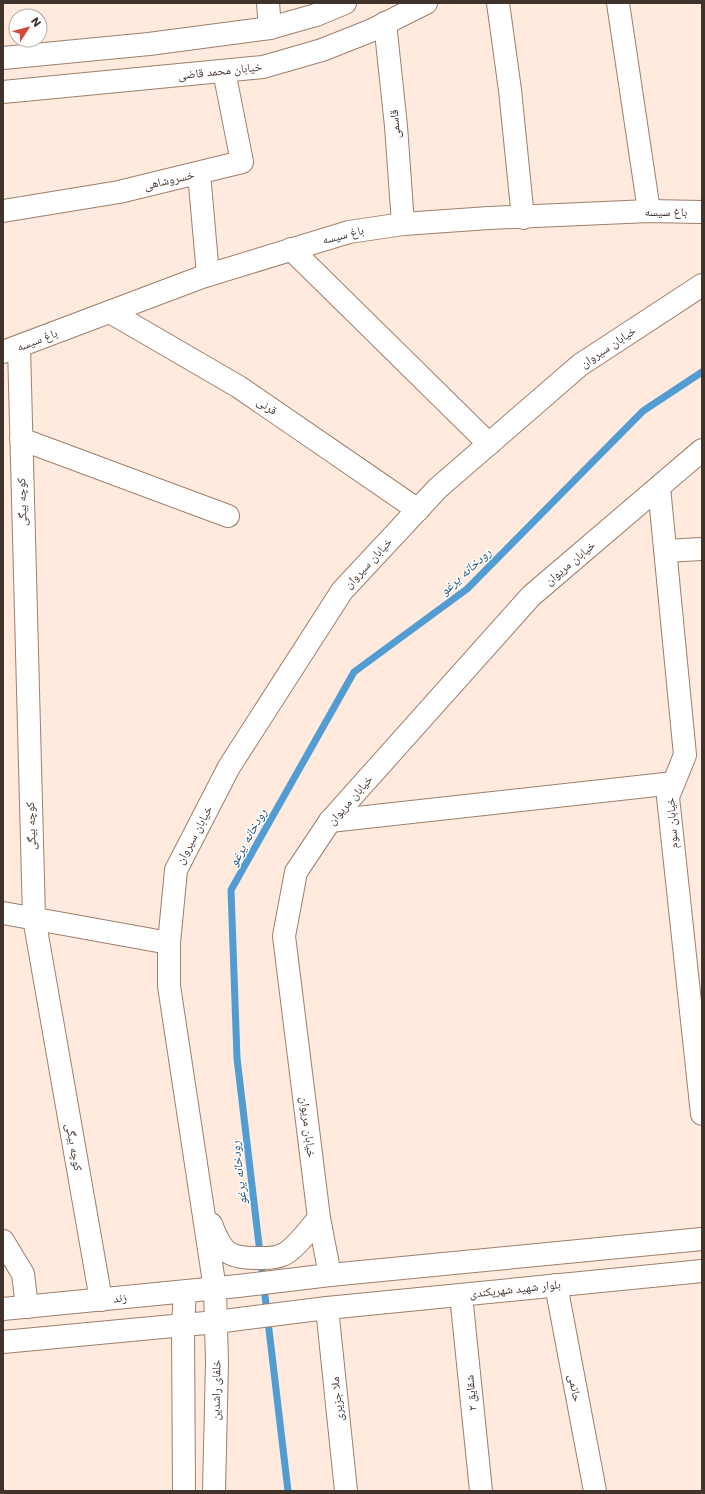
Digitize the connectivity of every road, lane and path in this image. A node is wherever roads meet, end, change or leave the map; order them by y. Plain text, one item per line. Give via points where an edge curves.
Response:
1 (268, 3) edge
2 (345, 3) edge
3 (426, 3) edge
4 (498, 3) edge
5 (618, 3) edge
6 (385, 23) junction
7 (270, 28) junction
8 (3, 58) edge
9 (224, 71) junction
10 (3, 92) edge
11 (199, 173) junction
12 (3, 211) edge
13 (649, 211) junction
14 (702, 212) edge
15 (522, 218) junction
16 (403, 224) junction
17 (291, 250) junction
18 (208, 275) junction
19 (702, 285) edge
20 (110, 312) junction
21 (11, 349) edge
22 (21, 439) junction
23 (489, 444) junction
24 (702, 450) edge
25 (658, 487) junction
26 (418, 510) junction
27 (228, 516) dead end
28 (702, 549) edge
29 (665, 551) junction
30 (694, 755) edge
31 (674, 783) junction
32 (330, 821) junction
33 (3, 913) edge
34 (34, 918) junction
35 (169, 943) junction
36 (702, 1114) edge
37 (202, 1199) junction
38 (319, 1218) junction
39 (702, 1239) edge
40 (3, 1242) edge
41 (702, 1271) edge
42 (330, 1275) junction
43 (556, 1285) junction
44 (215, 1288) junction
45 (185, 1292) junction
46 (461, 1295) junction
47 (101, 1300) junction
48 (27, 1307) junction
49 (328, 1308) junction
50 (3, 1309) edge
51 (216, 1322) junction
52 (183, 1325) junction
53 (3, 1342) edge
54 (184, 1491) edge
55 (214, 1491) edge
56 (346, 1491) edge
57 (480, 1491) edge
58 (595, 1491) edge

1 - 7 street
2 - 7 street via 316,15
3 - 6 street, خیابان محمد قاضی
4 - 15 street via 510,90
5 - 13 street
6 - 9 street, خیابان محمد قاضی via 322,50 263,67
6 - 16 street, قاسمی
7 - 8 street via 149,44
9 - 10 street, خیابان محمد قاضی
9 - 11 street, خسروشاهی via 242,162
11 - 12 street, خسروشاهی via 119,192
11 - 18 street
13 - 14 street, باغ سیسه
13 - 15 street, باغ سیسه
15 - 16 street, باغ سیسه
16 - 17 street, باغ سیسه via 349,232
17 - 18 street, باغ سیسه
17 - 23 street
18 - 20 street, باغ سیسه
19 - 23 street, خیابان سیروان via 580,365
20 - 21 street, باغ سیسه
20 - 26 street, قرنی via 239,387
21 - 22 street, کوچه بیگی
22 - 27 street
22 - 34 street, کوچه بیگی
23 - 26 street, خیابان سیروان via 438,488
24 - 25 street, خیابان مریوان
25 - 29 street, خیابان سوم
25 - 32 street, خیابان مریوان via 531,596
26 - 35 street, خیابان سیروان via 342,591 229,767 176,870
28 - 29 street
29 - 30 street, خیابان سوم
30 - 31 street, خیابان سوم
31 - 32 street
31 - 36 street, خیابان سوم via 668,797
32 - 38 street, خیابان مریوان via 296,872 284,936
33 - 34 street
34 - 35 street
34 - 47 street, کوچه بیگی
35 - 37 street, خیابان سیروان via 169,986
37 - 38 street via 218,1240 226,1251 237,1258 283,1255
37 - 44 street, خلفای راشدین
38 - 42 street, خیابان مریوان
39 - 42 street
40 - 48 street via 23,1274
41 - 43 street, بلوار شهید شهریکندی
42 - 44 street, زند
43 - 46 street, بلوار شهید شهریکندی
43 - 58 street, حاتمی
44 - 45 street, زند
44 - 51 street, خلفای راشدین
45 - 47 street, زند
45 - 52 street
46 - 49 street, بلوار شهید شهریکندی
46 - 57 street, شقایق ۲
47 - 48 street, زند
48 - 50 street, زند
49 - 51 street, بلوار شهید شهریکندی
49 - 56 street, ملا جزیری
51 - 52 street, بلوار شهید شهریکندی
51 - 55 street, خلفای راشدین via 218,1362
52 - 53 street
52 - 54 street

